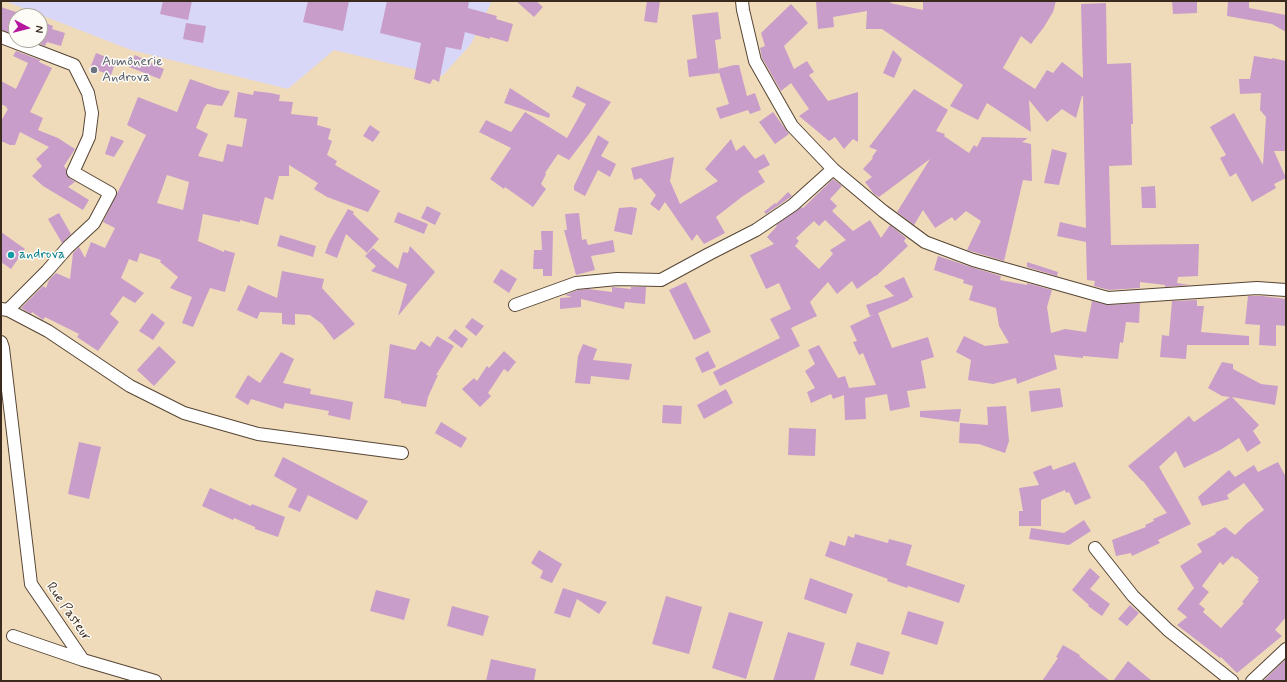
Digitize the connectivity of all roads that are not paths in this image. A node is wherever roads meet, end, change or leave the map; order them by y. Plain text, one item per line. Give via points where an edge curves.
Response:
1 (742, 1) edge
2 (1, 37) edge
3 (833, 169) junction
4 (1286, 290) edge
5 (515, 305) dead end
6 (5, 309) edge
7 (1, 342) edge
8 (402, 453) dead end
9 (1095, 548) dead end
10 (13, 636) dead end
11 (1286, 648) edge
12 (83, 660) junction
13 (155, 681) edge
14 (1232, 681) edge
15 (1252, 681) edge

1 - 3 street via 755,61 792,126
2 - 6 street via 74,65 88,92 92,113 89,137 73,172 110,193 94,223
3 - 4 street via 925,242 972,260 1108,298 1257,288
3 - 5 street via 793,205 756,230 661,280 617,279 576,283
6 - 8 street via 48,331 130,386 184,413 258,434
7 - 12 street, Rue Pasteur via 31,584
9 - 14 street via 1133,596 1168,630
10 - 12 street
11 - 15 street
12 - 13 street

